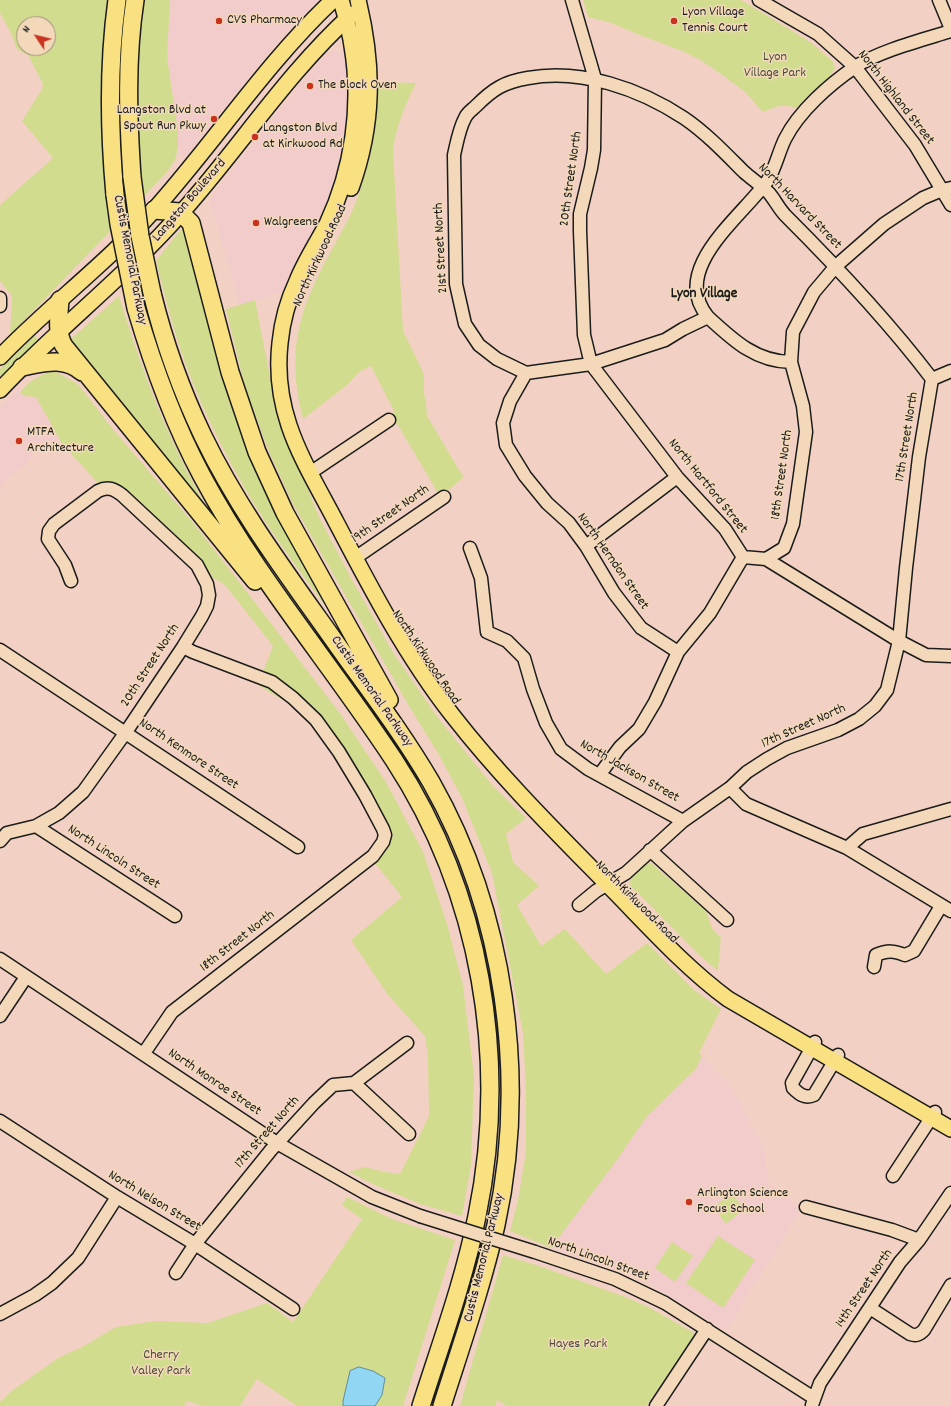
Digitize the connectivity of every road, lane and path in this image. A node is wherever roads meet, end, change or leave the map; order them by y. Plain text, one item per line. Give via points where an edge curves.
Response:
1 (117, 0) edge
2 (136, 0) edge
3 (333, 0) edge
4 (341, 0) edge
5 (572, 0) edge
6 (759, 0) edge
7 (939, 0) edge
8 (362, 2) edge
9 (346, 19) junction
10 (951, 30) edge
11 (855, 67) junction
12 (595, 79) junction
13 (466, 116) joint
14 (762, 188) junction
15 (946, 189) edge
16 (951, 205) edge
17 (154, 210) junction
18 (182, 213) junction
19 (836, 266) junction
20 (0, 298) edge
21 (60, 300) junction
22 (0, 306) edge
23 (708, 317) junction
24 (59, 332) junction
25 (0, 357) edge
26 (791, 362) junction
27 (592, 364) junction
28 (22, 367) junction
29 (951, 371) edge
30 (526, 373) junction
31 (932, 379) junction
32 (91, 380) junction
33 (0, 388) edge
34 (389, 420) dead end
35 (313, 471) junction
36 (676, 477) junction
37 (444, 496) dead end
38 (586, 546) junction
39 (470, 548) dead end
40 (358, 556) junction
41 (743, 557) junction
42 (766, 559) junction
43 (71, 581) dead end
44 (899, 641) junction
45 (183, 647) junction
46 (0, 650) edge
47 (678, 652) junction
48 (951, 656) edge
49 (343, 687) junction
50 (126, 732) junction
51 (600, 774) junction
52 (431, 783) junction
53 (730, 788) junction
54 (951, 809) edge
55 (683, 821) junction
56 (36, 826) junction
57 (2, 833) edge
58 (298, 847) dead end
59 (847, 848) junction
60 (650, 850) junction
61 (610, 882) junction
62 (579, 905) dead end
63 (946, 909) edge
64 (175, 916) dead end
65 (727, 920) dead end
66 (0, 959) edge
67 (874, 967) dead end
68 (26, 977) junction
69 (0, 1016) edge
70 (407, 1043) dead end
71 (813, 1045) junction
72 (144, 1053) junction
73 (836, 1058) junction
74 (354, 1083) junction
75 (933, 1115) junction
76 (0, 1121) edge
77 (951, 1121) edge
78 (951, 1129) edge
79 (409, 1134) dead end
80 (277, 1143) junction
81 (893, 1176) dead end
82 (951, 1193) edge
83 (117, 1197) junction
84 (806, 1207) dead end
85 (420, 1216) joint
86 (919, 1240) junction
87 (195, 1244) junction
88 (176, 1273) dead end
89 (951, 1286) edge
90 (870, 1308) junction
91 (2, 1309) edge
92 (292, 1309) dead end
93 (707, 1329) junction
94 (813, 1402) edge
95 (421, 1406) edge
96 (442, 1406) edge
97 (656, 1406) edge

1 - 49 highway, Custis Memorial Parkway, bridge via 111,60 110,112 115,195 136,308 158,380 202,476 228,521
2 - 52 highway, Custis Memorial Parkway, bridge via 128,108 132,177 140,236 152,293 165,341 182,388 204,438 229,484 271,550 403,737
3 - 17 main road, Langston Boulevard via 274,61
4 - 9 main road, North Kirkwood Road
5 - 12 street, 20th Street North
6 - 11 street, North Highland Street via 818,34
7 - 10 street
8 - 9 main road, Langston Boulevard
8 - 35 main road, North Kirkwood Road via 369,64 369,113 364,144 348,195 298,302 287,348 287,378 291,406
9 - 18 main road, Langston Boulevard via 302,64
9 - 35 main road, North Kirkwood Road via 354,53 356,113 350,154 334,208 296,281 284,319 280,344 278,372 288,428 297,449
10 - 11 street via 888,51
11 - 14 street via 819,96 799,118 786,138
11 - 15 street, North Highland Street
12 - 13 street, North Harvard Street via 546,74 511,81 490,92
12 - 14 street, North Harvard Street via 650,99 684,118 709,137
12 - 27 street, 20th Street North via 594,150 580,214 584,335
13 - 30 street, 21st Street North via 458,134 454,155 456,284 465,324 479,344 497,358
14 - 19 street, North Harvard Street
14 - 23 street via 728,224 708,253 697,278 698,299
15 - 16 street, North Highland Street
15 - 19 street, 18th Street North via 923,198 884,224
17 - 18 highway
17 - 21 main road, Langston Boulevard
18 - 24 main road, Langston Boulevard
18 - 52 highway via 192,225 232,378 266,474 284,514 366,661 416,743
19 - 26 street, 18th Street North via 814,292 793,332
19 - 31 street, North Harvard Street via 910,349
20 - 22 street
21 - 24 highway
21 - 25 main road, Langston Boulevard
23 - 26 street via 733,340 757,355 779,362
23 - 27 street via 665,340
24 - 28 main road, Langston Boulevard
24 - 32 highway via 62,342
26 - 42 street, 18th Street North via 803,406 806,432 793,524 784,548
27 - 30 street
27 - 36 street, North Hartford Street
28 - 32 highway via 64,362 77,367
28 - 33 main road, Langston Boulevard
29 - 31 street, 17th Street North
30 - 38 street, North Herndon Street via 510,401 503,423 506,445 525,476 547,503 569,523
31 - 44 street, 17th Street North via 919,457
32 - 49 highway via 262,589 307,651
34 - 35 street
35 - 40 main road, North Kirkwood Road
36 - 38 street
36 - 41 street, North Hartford Street via 725,529
37 - 40 street, 19th Street North
38 - 47 street, North Herndon Street via 614,593 641,628
39 - 51 street, North Jackson Street via 481,578 487,632 507,641 524,658 546,723 561,749
40 - 61 main road, North Kirkwood Road via 434,676 487,746
41 - 42 street, North Hartford Street
41 - 47 street via 710,613
42 - 44 street, North Hartford Street
43 - 45 street, 20th Street North via 65,565 48,539 49,531 54,524 98,491 110,488 122,495 197,565 207,584 207,606
44 - 48 street, North Hartford Street via 926,655
44 - 53 street, 17th Street North via 887,690 875,706 859,719 838,730 787,748 767,759 747,772
45 - 50 street, 20th Street North
45 - 72 street, 18th Street North via 272,682 293,698 316,720 340,752 385,835 373,856 172,1012
46 - 50 street, North Kenmore Street
47 - 51 street via 639,729
49 - 95 highway, Custis Memorial Parkway via 409,785 449,870 466,920 480,977 490,1058 490,1110 481,1198 460,1282
50 - 56 street, 20th Street North via 83,792 59,814
50 - 58 street, North Kenmore Street
51 - 55 street, North Jackson Street
52 - 96 highway, Custis Memorial Parkway via 468,863 485,912 506,1016 510,1084 508,1150 496,1225 478,1295
53 - 55 street, 17th Street North
53 - 59 street via 746,804
54 - 59 street via 863,834
55 - 60 street, 17th Street North
56 - 57 street, 20th Street North
56 - 64 street, North Lincoln Street
59 - 63 street
60 - 61 street, 17th Street North via 626,873
60 - 65 street
61 - 62 street, 17th Street North
61 - 71 main road, North Kirkwood Road via 720,984
63 - 67 street via 914,951 905,955 885,951 876,955
66 - 68 street, North Monroe Street
68 - 69 street
68 - 72 street, North Monroe Street
70 - 74 street
71 - 73 main road, North Kirkwood Road
71 - 73 street via 792,1083 793,1088 804,1096 814,1096
72 - 80 street, North Monroe Street
73 - 75 main road, North Kirkwood Road
74 - 79 street
74 - 80 street, 17th Street North via 333,1085
75 - 77 main road, North Kirkwood Road
75 - 78 main road, North Kirkwood Road
75 - 81 street
76 - 83 street, North Nelson Street
80 - 85 street, North Monroe Street via 372,1197
80 - 87 street, 17th Street North
82 - 86 street, 14th Street North
83 - 87 street, North Nelson Street
83 - 91 street via 78,1258 35,1295
84 - 86 street via 892,1230
85 - 93 street, North Lincoln Street, bridge via 596,1272 665,1302
86 - 90 street, 14th Street North via 900,1262
87 - 88 street, 17th Street North
87 - 92 street, North Nelson Street
89 - 90 street via 924,1330 915,1336
90 - 94 street, 14th Street North via 821,1382
93 - 94 street, North Lincoln Street
93 - 97 street

